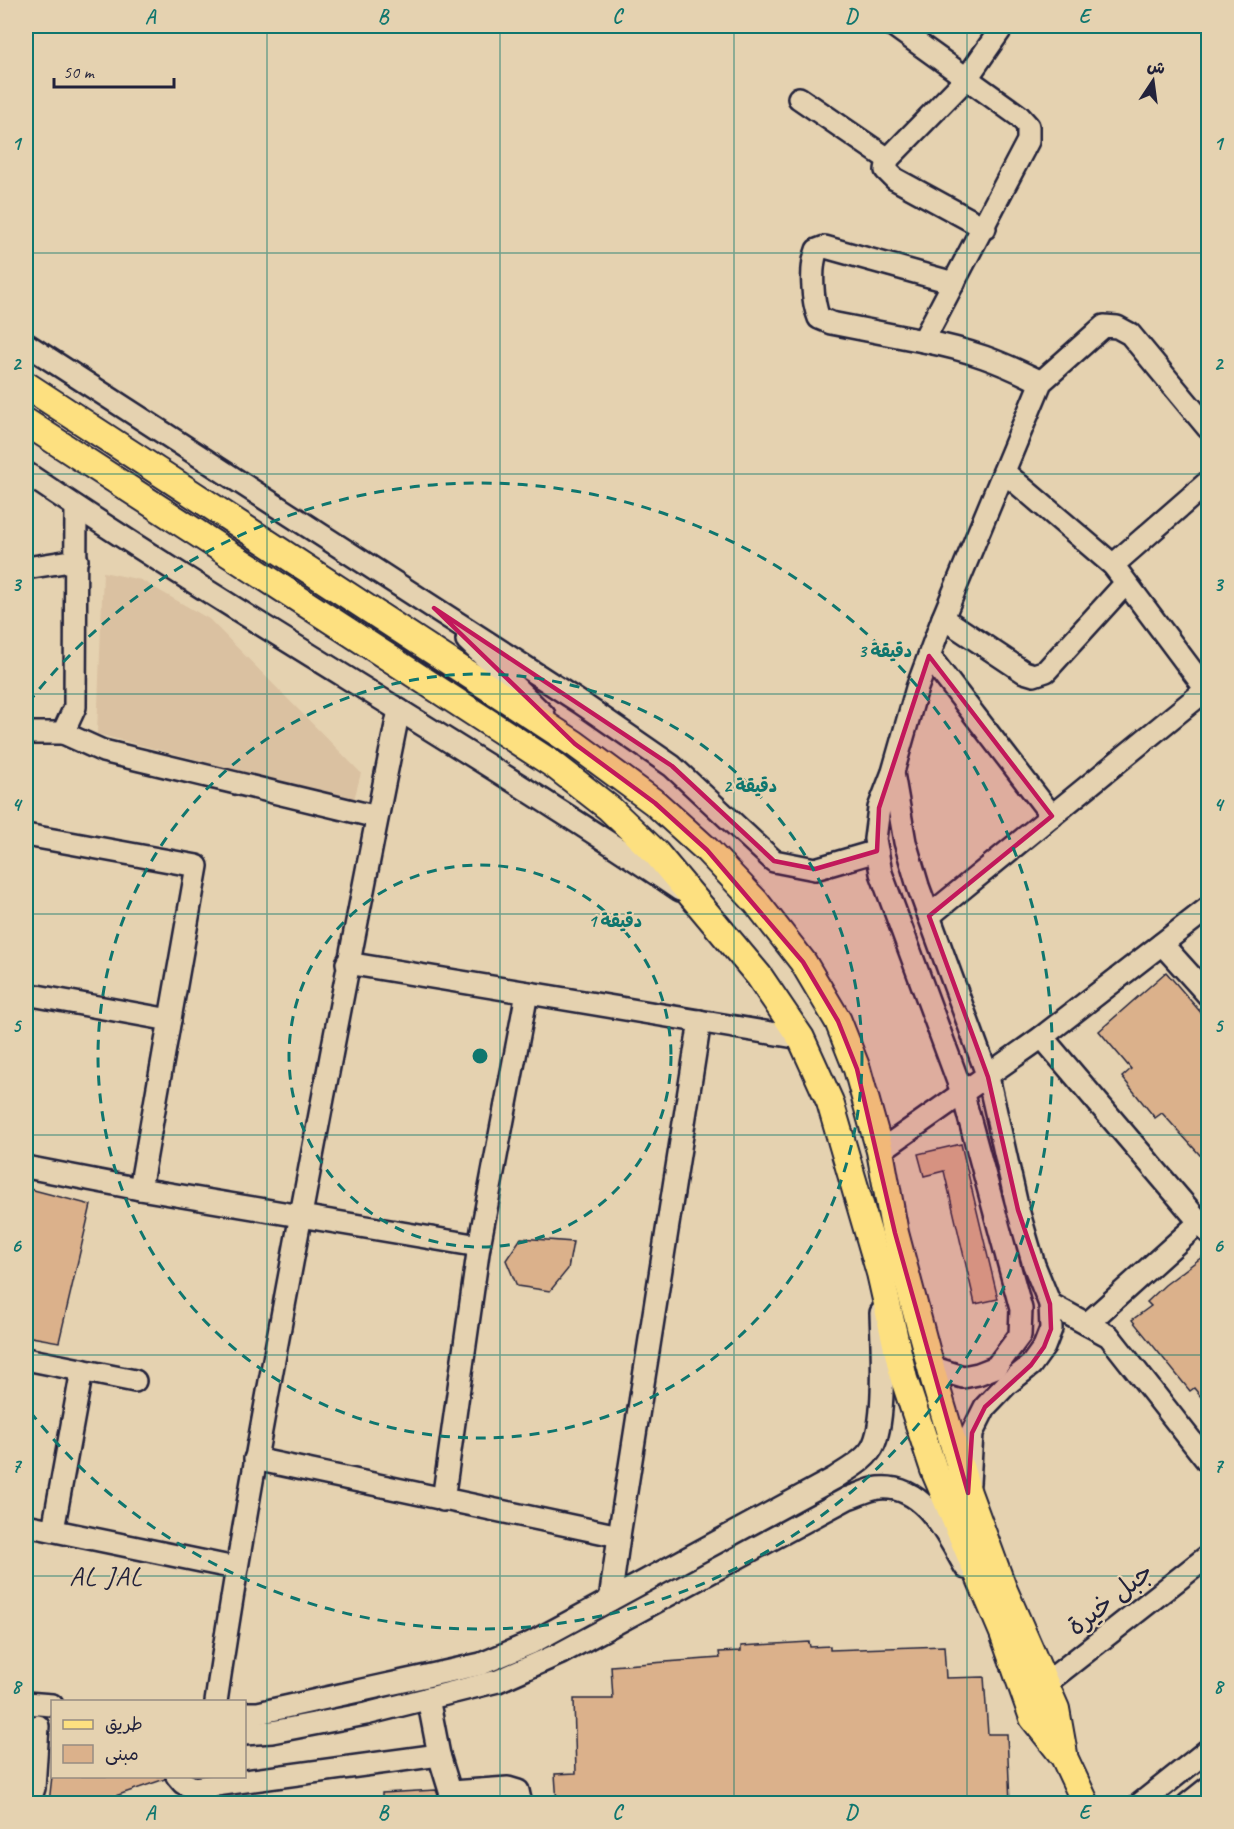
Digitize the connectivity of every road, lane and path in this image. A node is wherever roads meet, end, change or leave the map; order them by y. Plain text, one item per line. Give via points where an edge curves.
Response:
1 (1003, 26) edge
2 (901, 27) edge
3 (967, 78) junction
4 (799, 98) dead end
5 (888, 159) junction
6 (985, 228) junction
7 (954, 284) junction
8 (924, 341) junction
9 (26, 344) edge
10 (1041, 382) junction
11 (26, 385) edge
12 (26, 422) edge
13 (1209, 428) edge
14 (1004, 472) junction
15 (26, 473) edge
16 (1209, 482) edge
17 (76, 507) junction
18 (77, 560) junction
19 (1113, 565) junction
20 (26, 568) edge
21 (1126, 583) junction
22 (434, 608) junction
23 (943, 618) junction
24 (928, 656) junction
25 (1208, 690) edge
26 (399, 710) junction
27 (63, 732) junction
28 (26, 733) edge
29 (575, 744) junction
30 (893, 772) junction
31 (1052, 816) junction
32 (377, 817) junction
33 (26, 836) edge
34 (878, 851) junction
35 (701, 904) junction
36 (1209, 908) edge
37 (929, 916) junction
38 (1162, 944) junction
39 (347, 963) junction
40 (527, 993) junction
41 (26, 994) edge
42 (1209, 995) edge
43 (170, 1020) junction
44 (700, 1021) junction
45 (1042, 1037) junction
46 (801, 1038) junction
47 (988, 1077) junction
48 (963, 1095) junction
49 (880, 1151) junction
50 (26, 1167) edge
51 (141, 1189) junction
52 (301, 1216) junction
53 (1204, 1227) edge
54 (479, 1246) junction
55 (880, 1273) junction
56 (1050, 1304) junction
57 (1087, 1324) junction
58 (26, 1359) edge
59 (931, 1367) junction
60 (82, 1370) junction
61 (135, 1380) dead end
62 (255, 1459) junction
63 (1209, 1462) edge
64 (968, 1492) junction
65 (443, 1500) junction
66 (26, 1525) edge
67 (53, 1530) junction
68 (619, 1536) junction
69 (1209, 1556) edge
70 (235, 1568) junction
71 (610, 1600) junction
72 (1003, 1633) junction
73 (1045, 1684) junction
74 (428, 1698) junction
75 (216, 1700) edge
76 (26, 1702) edge
77 (51, 1705) edge
78 (246, 1713) edge
79 (39, 1726) edge
80 (246, 1734) edge
81 (1209, 1750) edge
82 (439, 1755) junction
83 (1064, 1757) junction
84 (179, 1778) edge
85 (1209, 1788) edge
86 (26, 1798) edge
87 (453, 1798) edge
88 (521, 1803) edge
89 (1086, 1803) edge
90 (1140, 1803) edge
91 (1188, 1803) edge

1 - 3 street
2 - 3 street
3 - 5 street
3 - 6 street via 1028,126 1028,141
4 - 5 street
5 - 6 street via 886,170 895,179
6 - 7 street
7 - 8 street
7 - 8 street via 825,247 817,250 815,310 819,318
8 - 10 street via 994,359
9 - 22 street
10 - 13 street via 1104,326 1117,327 1130,334
10 - 14 street
11 - 29 main road
12 - 35 main road via 554,765 633,830
14 - 19 street
14 - 23 street
15 - 17 street
16 - 19 street
17 - 18 street
17 - 26 street
18 - 20 street
18 - 27 street via 75,708
19 - 21 street
21 - 23 street via 1046,670 1034,675
21 - 25 street
22 - 29 street
22 - 34 street via 672,766 774,861 815,869
23 - 24 street
24 - 30 street
24 - 31 street
25 - 31 street
26 - 32 street
26 - 35 street
27 - 28 street
27 - 32 street via 103,751
29 - 49 main road via 655,803 706,850 756,902 803,962 838,1021 857,1069
30 - 34 street via 879,808
30 - 37 street via 905,842
31 - 37 street
32 - 39 street
33 - 43 street via 197,866
34 - 48 street via 885,884
35 - 46 main road via 759,976
36 - 38 street
37 - 47 street
38 - 42 street
38 - 45 street
39 - 40 street
39 - 52 street
40 - 44 street
40 - 54 street
41 - 43 street
43 - 51 street
44 - 46 street
44 - 68 street
45 - 47 street
45 - 53 street
46 - 55 main road via 830,1102
47 - 48 street
47 - 56 street via 1018,1210
48 - 49 street
48 - 59 street via 1021,1309 1020,1335 996,1367 978,1374 963,1377
49 - 59 main road via 895,1233
50 - 51 street
51 - 52 street
52 - 54 street
52 - 62 street
53 - 57 street
54 - 65 street
55 - 71 street via 883,1366 874,1445 861,1460 835,1478
55 - 72 main road via 904,1379 934,1470
56 - 57 street
56 - 64 street via 1051,1329 1044,1347 1031,1365 984,1407 972,1433
57 - 63 street via 1108,1336
58 - 60 street
59 - 64 main road
60 - 61 street
60 - 67 street
62 - 65 street
62 - 70 street
64 - 73 main road via 1003,1588
65 - 68 street
66 - 67 street
67 - 70 street
68 - 71 street
69 - 73 street, جبل خيرة
70 - 75 street
71 - 78 street via 481,1664 270,1711
72 - 74 street via 936,1518 911,1496 879,1488 848,1498 561,1653 498,1681
72 - 83 main road via 1034,1718
73 - 83 main road via 1056,1709
74 - 80 street via 354,1716
74 - 82 street
76 - 77 street
79 - 86 street via 34,1788
81 - 90 street
82 - 84 street via 194,1788
82 - 87 street
83 - 89 main road
85 - 91 street
87 - 88 street via 508,1788 518,1791

